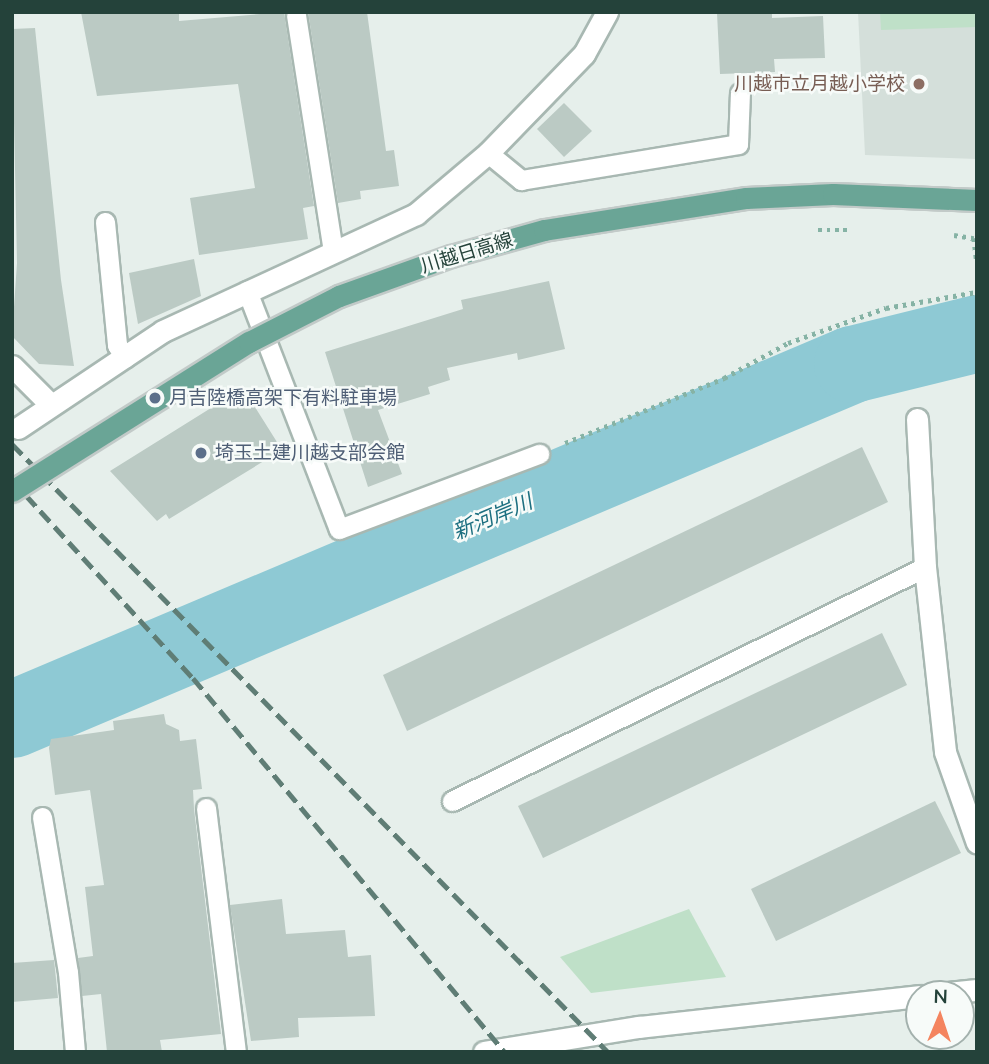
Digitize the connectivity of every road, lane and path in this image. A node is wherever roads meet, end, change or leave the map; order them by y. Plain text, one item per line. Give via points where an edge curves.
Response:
1 (607, 12) edge
2 (296, 15) dead end
3 (740, 93) dead end
4 (488, 153) junction
5 (977, 200) edge
6 (105, 222) dead end
7 (333, 251) junction
8 (247, 291) junction
9 (977, 292) edge
10 (125, 358) junction
11 (12, 366) edge
12 (49, 403) junction
13 (917, 419) dead end
14 (18, 428) dead end
15 (538, 454) joint
16 (12, 491) edge
17 (925, 567) junction
18 (452, 801) dead end
19 (206, 808) dead end
20 (42, 817) dead end
21 (977, 843) edge
22 (905, 998) edge
23 (75, 1052) edge
24 (236, 1052) edge
25 (484, 1052) edge

1 - 4 street via 584,54
2 - 7 lane
3 - 4 lane via 738,144 521,180
4 - 7 street via 416,214
5 - 16 main road, 川越日高線, bridge via 833,194 746,198 594,220 451,256 339,296 249,342
6 - 10 lane via 117,345
7 - 8 street
8 - 10 street via 163,331
8 - 15 lane via 339,529
9 - 15 path via 886,308 788,343 724,378
10 - 12 street
11 - 12 street
12 - 14 street
13 - 17 street
17 - 18 lane
17 - 21 street via 945,752
19 - 24 lane
20 - 23 lane via 68,972
22 - 25 street via 639,1027

